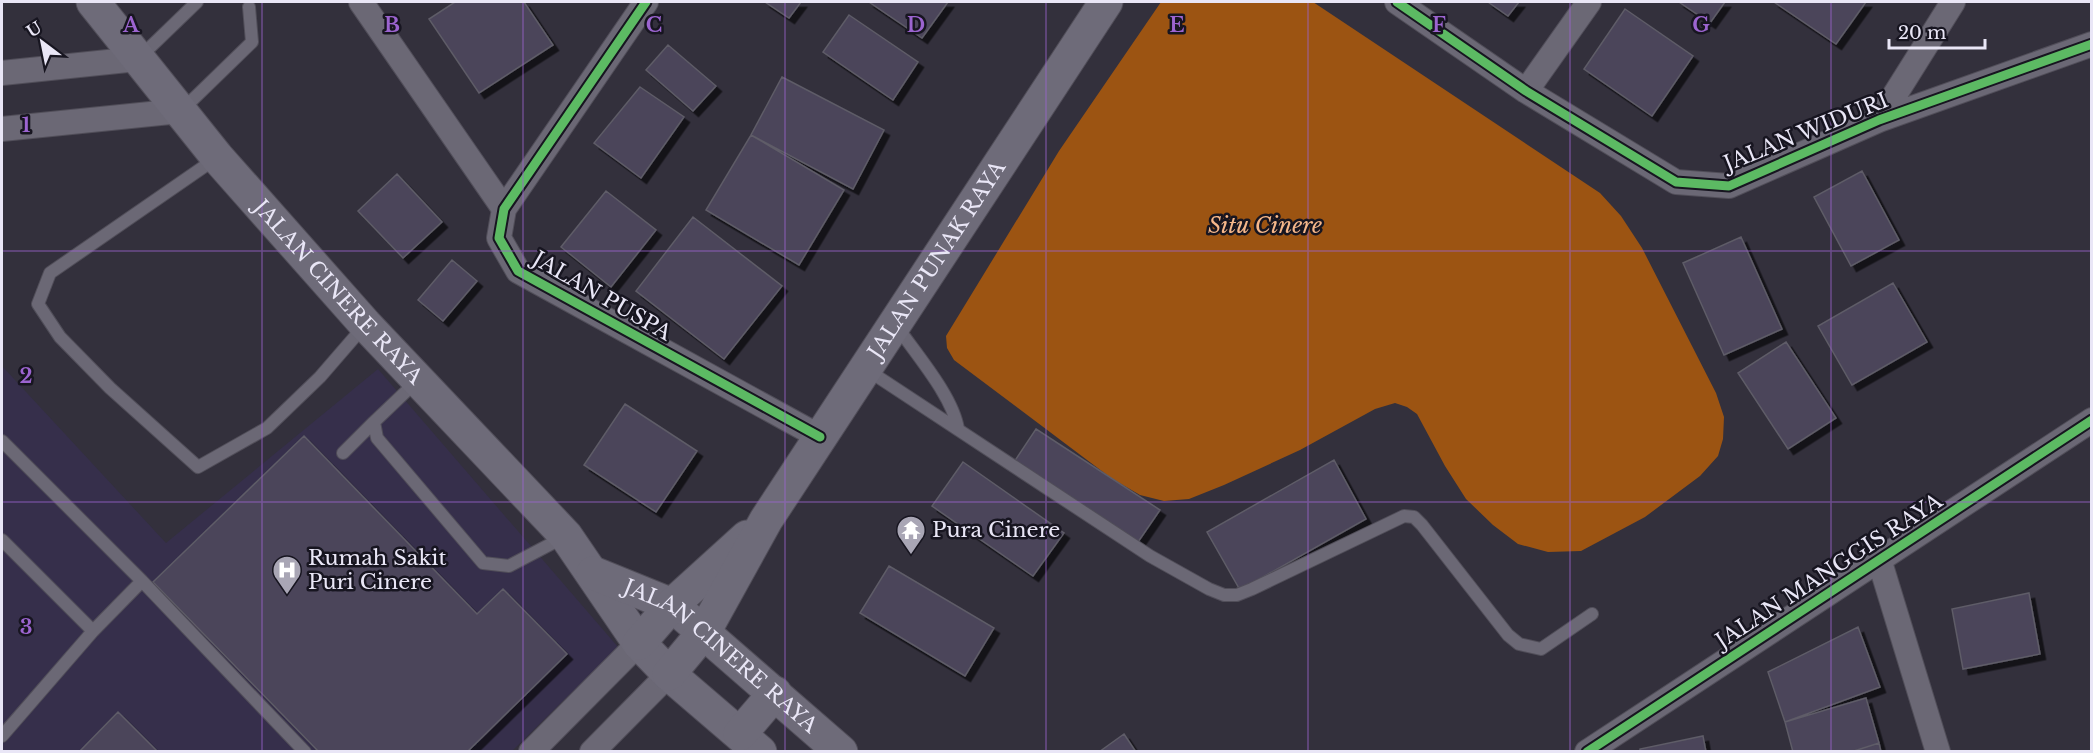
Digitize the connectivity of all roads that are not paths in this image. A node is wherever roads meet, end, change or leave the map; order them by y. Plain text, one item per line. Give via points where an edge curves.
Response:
1 (93, 2) edge
2 (198, 2) edge
3 (361, 2) edge
4 (646, 2) edge
5 (1106, 2) edge
6 (1396, 2) edge
7 (1589, 2) edge
8 (1953, 2) edge
9 (249, 7) dead end
10 (2091, 45) edge
11 (137, 59) junction
12 (2, 73) edge
13 (1526, 90) junction
14 (180, 111) junction
15 (1879, 120) junction
16 (2, 129) edge
17 (217, 157) junction
18 (504, 209) junction
19 (895, 323) junction
20 (365, 324) junction
21 (865, 368) junction
22 (418, 379) junction
23 (2091, 420) edge
24 (374, 422) junction
25 (958, 429) junction
26 (820, 437) junction
27 (2, 441) edge
28 (343, 453) dead end
29 (766, 520) junction
30 (566, 536) junction
31 (2, 540) edge
32 (1879, 559) junction
33 (593, 573) junction
34 (142, 581) junction
35 (672, 605) junction
36 (1592, 614) dead end
37 (93, 631) junction
38 (704, 632) junction
39 (639, 643) junction
40 (669, 674) junction
41 (775, 693) junction
42 (2, 736) edge
43 (750, 743) edge
44 (1597, 745) edge
45 (305, 752) edge
46 (531, 752) edge
47 (592, 752) edge
48 (841, 752) edge
49 (1938, 752) edge

1 - 11 main road, JALAN CINERE RAYA
2 - 11 lane
3 - 18 street
4 - 18 street, JALAN PUSPA
5 - 19 main road, JALAN PUNAK RAYA
6 - 13 street, JALAN WIDURI
7 - 13 street
8 - 15 street
9 - 14 lane via 252,42
10 - 15 street, JALAN WIDURI
11 - 12 street
11 - 14 main road, JALAN CINERE RAYA
13 - 15 street, JALAN WIDURI via 1676,182 1729,186
14 - 16 street
14 - 17 main road, JALAN CINERE RAYA
17 - 20 main road, JALAN CINERE RAYA
17 - 20 lane via 50,273 38,304 60,337 198,467 267,428 320,377
18 - 26 street, JALAN PUSPA via 499,238 518,271
19 - 21 main road, JALAN PUNAK RAYA
19 - 25 lane via 947,400
20 - 22 main road, JALAN CINERE RAYA
21 - 25 lane
21 - 26 main road, JALAN PUNAK RAYA
22 - 24 lane
22 - 30 main road, JALAN CINERE RAYA
23 - 32 street, JALAN MANGGIS RAYA
24 - 28 lane
24 - 30 lane via 377,438 483,563 509,566
25 - 36 lane via 1150,556 1224,595 1252,589 1404,516 1414,517 1422,525 1519,644 1541,649
26 - 29 main road, JALAN PUNAK RAYA
27 - 34 lane
29 - 35 main road, JALAN PUNAK RAYA
29 - 38 main road, JALAN PUNAK RAYA
30 - 33 main road, JALAN CINERE RAYA
31 - 37 lane
32 - 44 street, JALAN MANGGIS RAYA
32 - 49 street
33 - 35 main road, JALAN CINERE RAYA
33 - 39 main road, JALAN CINERE RAYA
34 - 37 lane
34 - 45 lane
35 - 38 main road, JALAN CINERE RAYA
35 - 39 main road, JALAN PUNAK RAYA
37 - 42 lane
38 - 40 main road, JALAN PUNAK RAYA
38 - 41 main road, JALAN CINERE RAYA
39 - 40 main road, JALAN CINERE RAYA
39 - 46 street
40 - 43 main road, JALAN CINERE RAYA
40 - 47 street
41 - 43 main road
41 - 48 main road, JALAN CINERE RAYA

